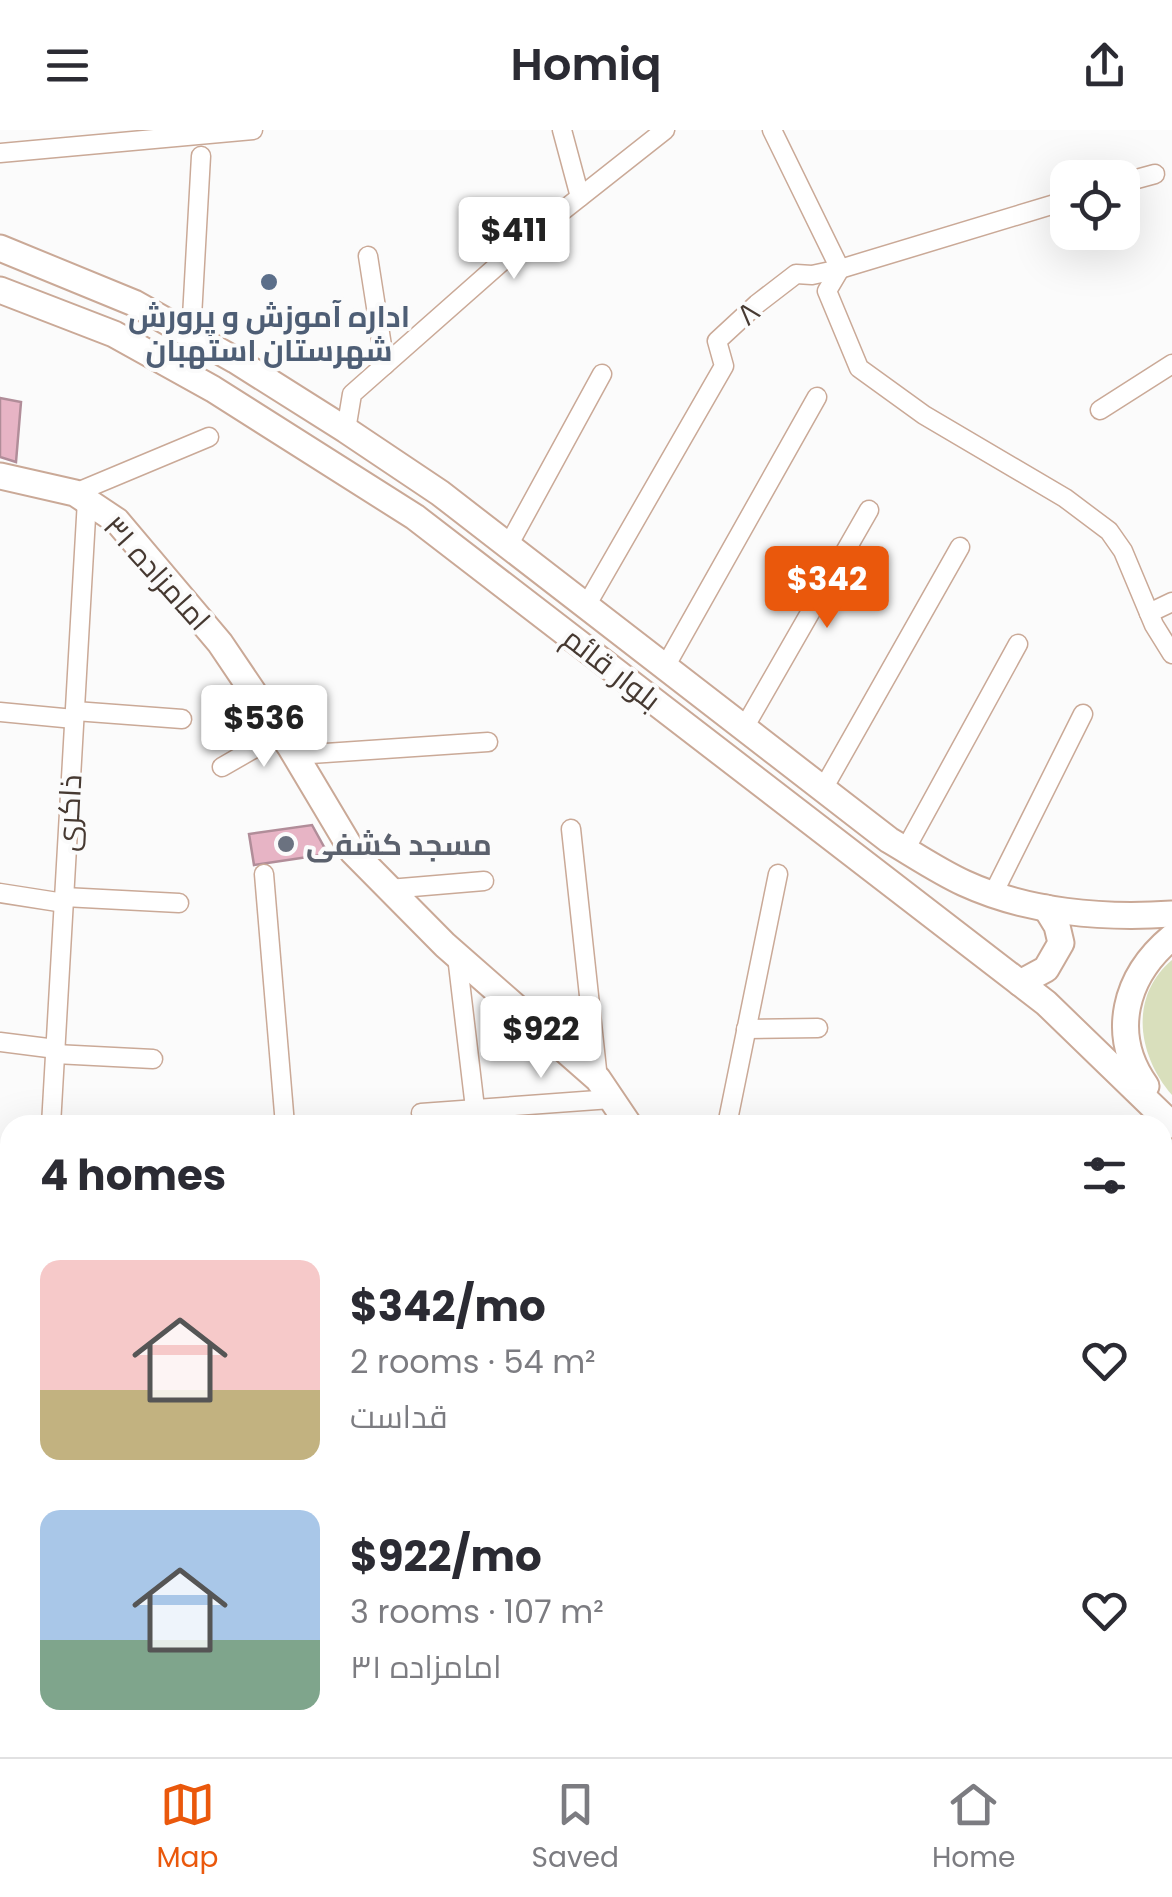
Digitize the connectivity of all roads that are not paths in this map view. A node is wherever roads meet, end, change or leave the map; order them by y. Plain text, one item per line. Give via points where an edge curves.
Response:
1 (253, 130) edge
2 (562, 130) edge
3 (664, 130) edge
4 (772, 130) edge
5 (0, 153) edge
6 (201, 156) dead end
7 (1155, 174) dead end
8 (1140, 179) edge
9 (580, 197) junction
10 (1050, 205) edge
11 (0, 248) edge
12 (368, 256) dead end
13 (840, 269) junction
14 (0, 290) edge
15 (191, 335) junction
16 (1172, 364) edge
17 (385, 365) junction
18 (602, 374) dead end
19 (818, 397) dead end
20 (1100, 410) dead end
21 (346, 430) junction
22 (209, 437) dead end
23 (0, 476) edge
24 (81, 497) junction
25 (870, 510) dead end
26 (508, 546) junction
27 (960, 547) dead end
28 (1172, 602) edge
29 (586, 606) junction
30 (1149, 613) junction
31 (1018, 644) dead end
32 (1172, 654) edge
33 (664, 667) junction
34 (0, 712) edge
35 (1082, 714) dead end
36 (74, 715) junction
37 (182, 719) dead end
38 (744, 728) junction
39 (281, 733) junction
40 (488, 742) dead end
41 (296, 755) junction
42 (222, 766) dead end
43 (823, 790) junction
44 (571, 829) dead end
45 (906, 850) junction
46 (264, 874) dead end
47 (778, 874) dead end
48 (484, 881) dead end
49 (389, 889) junction
50 (0, 892) edge
51 (994, 892) junction
52 (64, 900) junction
53 (178, 903) dead end
54 (1046, 908) junction
55 (1172, 914) edge
56 (1172, 937) edge
57 (457, 956) junction
58 (1020, 983) junction
59 (818, 1028) dead end
60 (746, 1029) junction
61 (0, 1042) edge
62 (56, 1052) junction
63 (153, 1059) dead end
64 (605, 1089) junction
65 (421, 1113) dead end
66 (53, 1115) edge
67 (283, 1115) edge
68 (443, 1115) edge
69 (476, 1115) edge
70 (489, 1115) edge
71 (623, 1115) edge
72 (729, 1115) edge
73 (1164, 1115) edge
74 (1166, 1115) edge

1 - 5 street
2 - 9 street
3 - 9 street
4 - 13 street
6 - 15 street
7 - 8 street
9 - 17 street
10 - 13 street, ۸
11 - 15 main road, بلوار قائم via 134,303
12 - 17 street
13 - 29 street, ۸ via 796,274 717,341 724,366
13 - 30 street via 828,291 859,368 1110,530
14 - 58 main road, بلوار قائم via 114,334 213,388 416,517
15 - 21 main road, بلوار قائم
16 - 20 street
17 - 21 street via 352,394
18 - 26 street
19 - 33 street
21 - 26 main road, بلوار قائم
22 - 24 street
23 - 24 main road, امامزاده ۳۱
24 - 36 street, ذاکری
24 - 39 main road, امامزاده ۳۱ via 117,520 207,628
25 - 38 street
26 - 29 main road, بلوار قائم
27 - 43 street
28 - 30 street
29 - 33 main road, بلوار قائم
30 - 32 street
31 - 45 street
33 - 38 main road, بلوار قائم
34 - 36 street
35 - 51 street
36 - 37 street
36 - 52 street, ذاکری
38 - 43 main road, بلوار قائم
39 - 41 main road, امامزاده ۳۱
39 - 42 street
40 - 41 street
41 - 49 main road, امامزاده ۳۱ via 353,852
43 - 45 main road, بلوار قائم
44 - 64 street
45 - 51 main road, بلوار قائم via 965,884
46 - 67 street
47 - 60 street
48 - 49 street
49 - 57 main road, امامزاده ۳۱
50 - 52 street
51 - 54 main road, بلوار قائم
52 - 53 street
52 - 62 street, ذاکری
54 - 55 main road, بلوار قائم
54 - 58 main road via 1061,944 1046,969
56 - 74 main road via 1146,963 1128,996 1125,1031 1132,1066
57 - 64 main road, امامزاده ۳۱
57 - 69 street
58 - 73 main road, بلوار قائم
59 - 60 street
60 - 72 street
61 - 62 street
62 - 63 street
62 - 66 street, ذاکری
64 - 70 street
64 - 71 main road, امامزاده ۳۱
65 - 68 street

